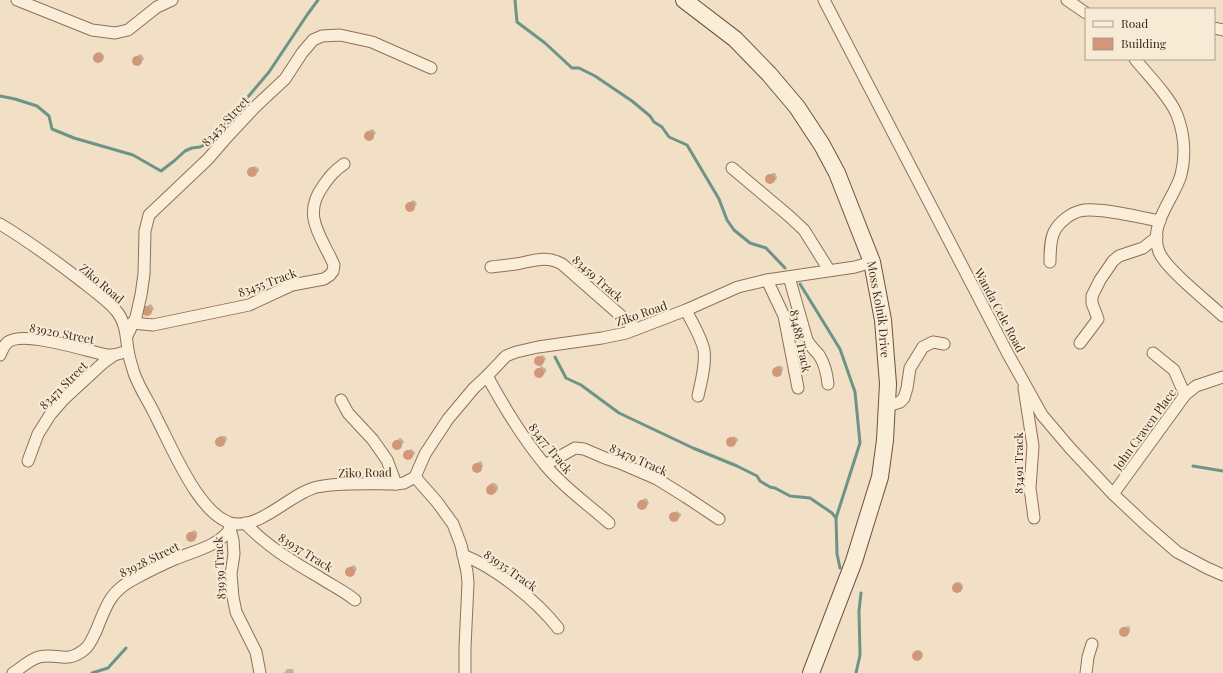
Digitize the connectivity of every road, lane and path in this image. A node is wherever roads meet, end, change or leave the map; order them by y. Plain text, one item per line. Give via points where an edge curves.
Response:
1 (17, 0) edge
2 (172, 0) edge
3 (684, 0) edge
4 (824, 0) edge
5 (1067, 0) edge
6 (1085, 12) edge
7 (1141, 61) edge
8 (431, 68) dead end
9 (344, 164) dead end
10 (732, 168) dead end
11 (1160, 221) junction
12 (0, 224) edge
13 (1157, 238) junction
14 (872, 262) junction
15 (1050, 262) dead end
16 (491, 267) dead end
17 (829, 270) junction
18 (789, 277) junction
19 (767, 280) junction
20 (686, 310) junction
21 (1223, 316) edge
22 (132, 323) junction
23 (636, 329) junction
24 (127, 336) junction
25 (1080, 343) dead end
26 (944, 344) dead end
27 (128, 352) junction
28 (1153, 353) dead end
29 (114, 355) junction
30 (0, 356) edge
31 (487, 376) junction
32 (1223, 377) edge
33 (1024, 383) junction
34 (828, 384) dead end
35 (798, 388) dead end
36 (1185, 395) junction
37 (698, 396) dead end
38 (341, 400) dead end
39 (888, 406) junction
40 (28, 461) dead end
41 (545, 465) junction
42 (415, 477) junction
43 (396, 484) junction
44 (1113, 494) junction
45 (1034, 518) dead end
46 (719, 519) dead end
47 (245, 523) junction
48 (609, 524) dead end
49 (230, 526) junction
50 (463, 556) junction
51 (1223, 575) edge
52 (355, 600) dead end
53 (558, 628) dead end
54 (1092, 644) dead end
55 (13, 673) edge
56 (260, 673) edge
57 (465, 673) edge
58 (812, 673) edge
59 (1086, 673) edge

1 - 2 street via 92,30 115,33 128,30 157,7
3 - 14 main road, Moss Kolnik Drive via 736,40 797,107 837,173
4 - 33 street, Wanda Cele Road
5 - 6 street
7 - 11 street via 1176,114 1183,140 1184,157 1180,176
8 - 22 street, 83453 Street via 372,42 340,35 322,36 313,40 285,79 150,215 145,231 141,295
9 - 22 street, 83455 Track via 333,172 316,196 313,205 317,232 334,265 333,270 324,279 292,285 249,305 153,325
10 - 17 street via 804,230
11 - 13 street
11 - 15 street via 1105,211 1080,211 1062,222 1054,232
12 - 24 street, Ziko Road via 26,240 107,301 123,320
13 - 21 street via 1159,251 1164,260
13 - 25 street via 1113,261 1092,296 1097,322
14 - 17 street, Ziko Road
14 - 39 main road, Moss Kolnik Drive via 883,320
16 - 23 street, 83459 Track via 542,258 557,261
17 - 18 street, Ziko Road
18 - 19 street, Ziko Road
18 - 34 street via 807,340 825,367
19 - 20 street, Ziko Road via 738,287
19 - 35 street, 83488 Track via 784,316
20 - 23 street, Ziko Road
20 - 37 street via 704,352
22 - 24 street, 83453 Street
23 - 31 street, Ziko Road via 614,336 516,352 506,356
24 - 27 street, Ziko Road
26 - 39 street via 933,342 923,347 910,368 904,398
27 - 29 street, 83920 Street
27 - 49 street, Ziko Road via 142,392 181,468 203,503
28 - 36 street via 1174,370
29 - 30 street, 83920 Street via 28,338 8,342 2,348
29 - 40 street, 83471 Street via 64,399 50,415 38,434
31 - 41 street, 83477 Track via 507,412
31 - 42 street, Ziko Road via 448,419
32 - 36 street, John Craven Place via 1196,386
33 - 44 street, Wanda Cele Road via 1042,415
33 - 45 street, 83491 Track via 1033,446 1030,488
36 - 44 street, John Craven Place
38 - 43 street via 384,456
39 - 58 main road, Moss Kolnik Drive via 880,477 854,561
41 - 46 street, 83479 Track via 575,448 584,449 656,480
41 - 48 street, 83477 Track
42 - 43 street, Ziko Road
42 - 50 street, 83935 Track via 453,524
43 - 47 street, Ziko Road via 316,487
44 - 51 street, Wanda Cele Road via 1178,552
47 - 49 street, Ziko Road
47 - 52 street, 83937 Track via 254,534
49 - 55 street, 83928 Street via 226,535 210,545 173,560 122,586 107,604 94,635 77,655 69,658 40,657
49 - 56 street, 83939 Track via 234,554 231,574 236,612 256,652
50 - 53 street, 83935 Track via 479,562 525,594
50 - 57 street, 83935 Track via 468,583
54 - 59 street

